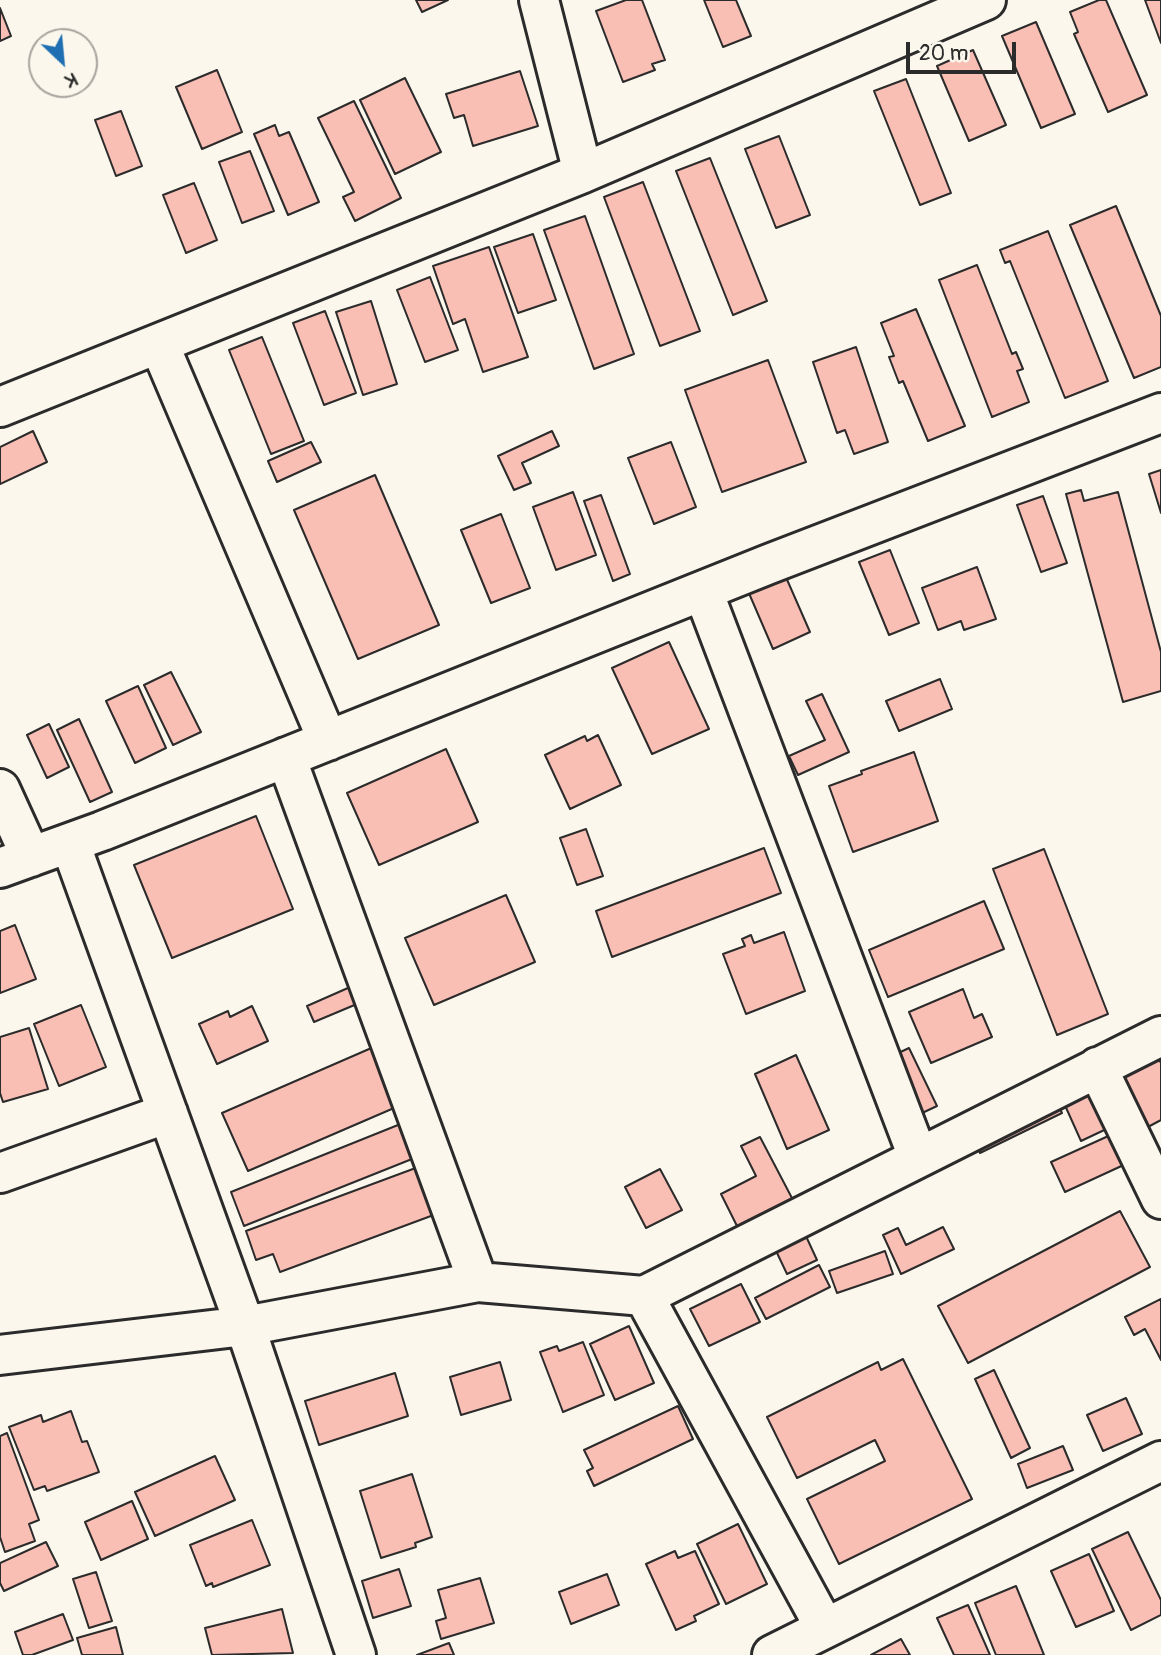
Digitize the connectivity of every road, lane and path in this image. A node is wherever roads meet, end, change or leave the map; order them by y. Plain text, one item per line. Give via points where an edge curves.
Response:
1 (539, 0) edge
2 (986, 0) edge
3 (583, 173) junction
4 (159, 344) junction
5 (0, 407) edge
6 (1161, 413) edge
7 (703, 591) junction
8 (328, 741) junction
9 (286, 757) junction
10 (0, 789) edge
11 (70, 843) junction
12 (15, 862) edge
13 (1161, 1036) edge
14 (1097, 1067) junction
15 (168, 1113) junction
16 (918, 1157) junction
17 (0, 1173) edge
18 (1161, 1199) edge
19 (478, 1282) junction
20 (644, 1296) junction
21 (245, 1326) junction
22 (0, 1354) edge
23 (1161, 1461) edge
24 (825, 1628) junction
25 (356, 1655) edge
26 (772, 1655) edge

1 - 3 street
2 - 3 street
3 - 4 street
4 - 5 street
4 - 8 street
6 - 7 street
7 - 8 street
7 - 16 street
8 - 9 street
9 - 11 street
9 - 19 street
10 - 12 street
11 - 12 street
11 - 15 street
13 - 14 street
14 - 16 street
14 - 18 street
15 - 17 street
15 - 21 street
16 - 20 street
19 - 20 street
19 - 21 street
20 - 24 street
21 - 22 street
21 - 25 street
23 - 24 street
24 - 26 street

